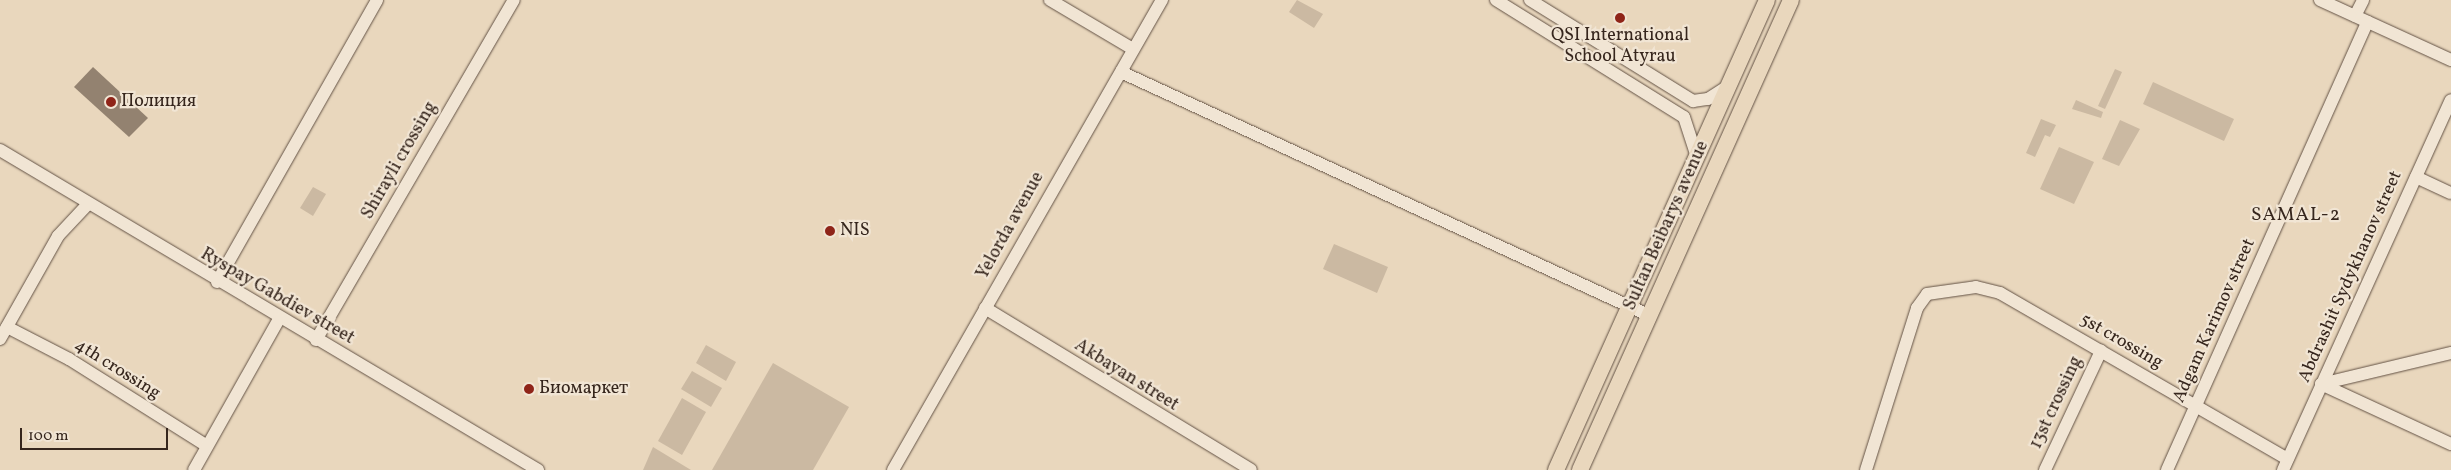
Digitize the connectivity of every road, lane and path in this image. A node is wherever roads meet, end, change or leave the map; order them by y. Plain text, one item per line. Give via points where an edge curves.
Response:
1 (377, 0) edge
2 (514, 0) edge
3 (1050, 0) edge
4 (1162, 0) edge
5 (1496, 0) edge
6 (1530, 0) edge
7 (1767, 0) edge
8 (1792, 0) edge
9 (2320, 0) edge
10 (2362, 0) edge
11 (2355, 16) junction
12 (2367, 22) junction
13 (1133, 49) junction
14 (2451, 60) edge
15 (1121, 72) junction
16 (1728, 86) junction
17 (2451, 100) edge
18 (0, 150) edge
19 (1696, 154) junction
20 (2416, 177) junction
21 (2451, 193) edge
22 (87, 205) junction
23 (217, 282) junction
24 (1630, 307) junction
25 (985, 308) junction
26 (1648, 315) junction
27 (279, 319) junction
28 (7, 327) junction
29 (0, 339) edge
30 (316, 340) junction
31 (2101, 350) junction
32 (2451, 353) edge
33 (2321, 384) junction
34 (2197, 406) junction
35 (2451, 444) edge
36 (207, 446) junction
37 (2286, 465) edge
38 (895, 467) edge
39 (194, 470) edge
40 (538, 470) edge
41 (908, 470) edge
42 (1251, 470) edge
43 (1556, 470) edge
44 (1580, 470) edge
45 (1866, 470) edge
46 (2045, 470) edge
47 (2167, 470) edge

1 - 23 street
2 - 30 street, Shirayli crossing
3 - 13 street
4 - 13 street, Yelorda avenue
5 - 19 street via 1684,117
6 - 16 street via 1693,101 1708,99
7 - 16 main road, Sultan Beibarys avenue
8 - 26 main road, Sultan Beibarys avenue
9 - 11 street
10 - 11 street
11 - 12 street
12 - 14 street
12 - 34 street, Adgam Karimov street
13 - 15 street, Yelorda avenue
15 - 24 street
15 - 25 street, Yelorda avenue
16 - 19 main road, Sultan Beibarys avenue
17 - 20 street, Abdrashit Sydykhanov street
18 - 22 street, Ryspay Gabdiev street
19 - 24 main road, Sultan Beibarys avenue
20 - 21 street
20 - 33 street, Abdrashit Sydykhanov street
22 - 23 street, Ryspay Gabdiev street
22 - 28 street via 58,236
23 - 27 street, Ryspay Gabdiev street
24 - 26 street
24 - 43 main road, Sultan Beibarys avenue
25 - 38 street, Yelorda avenue
25 - 42 street, Akbayan street
26 - 44 main road, Sultan Beibarys avenue
27 - 30 street, Ryspay Gabdiev street
27 - 36 street
28 - 29 street
28 - 36 street, 4th crossing via 69,359
30 - 40 street, Ryspay Gabdiev street
31 - 34 street, 5st crossing
31 - 45 street, 5st crossing via 2000,293 1976,287 1927,294 1917,308
31 - 46 street, 13st crossing
32 - 33 street
33 - 35 street
33 - 37 street, Abdrashit Sydykhanov street
34 - 37 street, 5st crossing
34 - 47 street, Adgam Karimov street
36 - 39 street
38 - 41 street

